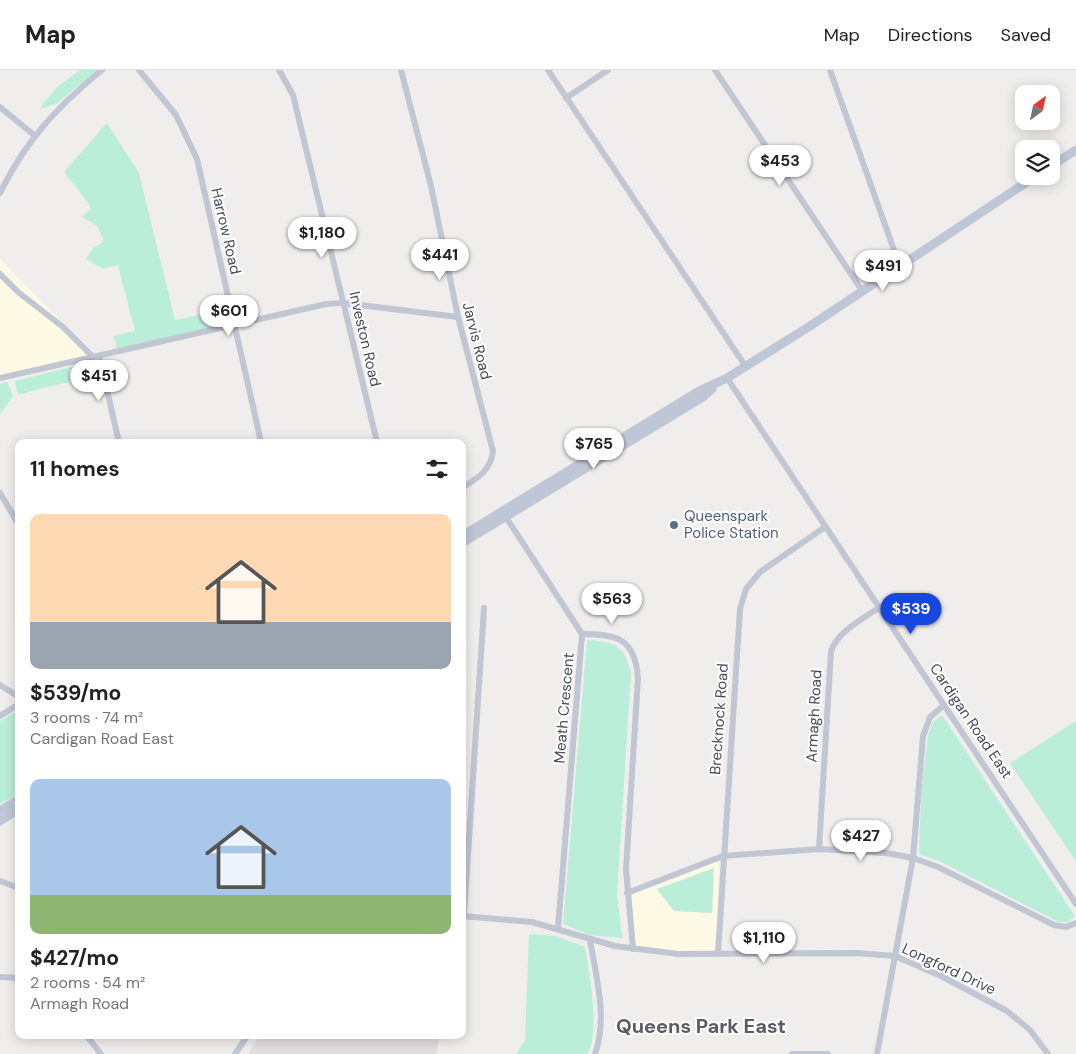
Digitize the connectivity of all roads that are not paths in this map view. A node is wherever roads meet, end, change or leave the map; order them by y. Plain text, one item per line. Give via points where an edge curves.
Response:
1 (102, 70) edge
2 (139, 70) edge
3 (279, 70) edge
4 (401, 70) edge
5 (548, 70) edge
6 (608, 70) edge
7 (715, 70) edge
8 (831, 70) edge
9 (566, 98) junction
10 (0, 107) edge
11 (34, 135) junction
12 (1076, 150) edge
13 (1060, 160) edge
14 (1023, 185) edge
15 (0, 193) edge
16 (900, 267) junction
17 (0, 274) edge
18 (863, 292) junction
19 (343, 303) junction
20 (458, 317) junction
21 (235, 324) junction
22 (96, 356) junction
23 (746, 366) junction
24 (0, 378) edge
25 (727, 378) junction
26 (118, 439) edge
27 (260, 439) edge
28 (375, 439) edge
29 (466, 485) edge
30 (0, 493) edge
31 (504, 514) junction
32 (15, 518) edge
33 (825, 527) junction
34 (466, 534) edge
35 (466, 540) edge
36 (880, 607) junction
37 (484, 608) dead end
38 (582, 634) junction
39 (0, 685) edge
40 (15, 694) edge
41 (944, 705) junction
42 (15, 707) edge
43 (0, 716) edge
44 (15, 801) edge
45 (0, 810) edge
46 (15, 811) edge
47 (0, 820) edge
48 (819, 849) junction
49 (723, 856) junction
50 (913, 858) junction
51 (466, 872) edge
52 (0, 881) edge
53 (15, 887) edge
54 (627, 893) junction
55 (1076, 904) edge
56 (466, 916) edge
57 (1076, 923) edge
58 (558, 928) junction
59 (590, 940) junction
60 (633, 949) junction
61 (718, 953) junction
62 (895, 956) junction
63 (0, 977) edge
64 (15, 978) edge
65 (89, 1039) edge
66 (245, 1039) edge
67 (101, 1054) edge
68 (235, 1054) edge
69 (595, 1054) edge
70 (792, 1054) edge
71 (828, 1054) edge
72 (877, 1054) edge
73 (1048, 1054) edge

1 - 11 street
2 - 21 street, Harrow Road via 176,115 197,158
3 - 19 street, Investon Road via 293,95
4 - 20 street, Jarvis Road via 431,186
5 - 9 street
6 - 9 street
7 - 18 street
8 - 16 street
9 - 23 street
10 - 11 street
11 - 15 street
12 - 13 main road
14 - 16 main road
16 - 18 main road
17 - 22 street
18 - 23 main road
19 - 20 street
19 - 21 street via 307,306
19 - 28 street, Investon Road
20 - 29 street, Jarvis Road via 492,451 486,470
21 - 22 street
21 - 27 street, Harrow Road
22 - 24 street
22 - 26 street
23 - 25 main road
25 - 31 main road via 668,419
25 - 33 street, Cardigan Road East
30 - 32 street
31 - 34 main road
31 - 35 main road
31 - 38 street
33 - 36 street, Cardigan Road East
33 - 49 street, Brecknock Road via 760,572 742,599
36 - 41 street, Cardigan Road East
36 - 48 street, Armagh Road via 846,631 831,651
37 - 51 street
38 - 54 street, Meath Crescent via 613,636 621,640 637,664
38 - 58 street, Meath Crescent
39 - 40 street
41 - 50 street via 930,717 923,736
41 - 55 street, Cardigan Road East
42 - 43 street
44 - 45 main road
46 - 47 main road
48 - 49 street
48 - 50 street
49 - 54 street
49 - 61 street, Brecknock Road
50 - 57 street via 954,874 1054,925 1066,927
50 - 62 street
52 - 53 street
54 - 60 street, Meath Crescent
56 - 58 street, Longford Drive via 532,922
58 - 59 street, Longford Drive
59 - 60 street, Longford Drive
59 - 69 street via 600,1009 599,1044
60 - 61 street, Longford Drive via 678,954
61 - 62 street, Longford Drive
62 - 72 street
62 - 73 street, Longford Drive via 1007,1011 1030,1030
63 - 64 street
65 - 67 street
66 - 68 street
70 - 71 street

